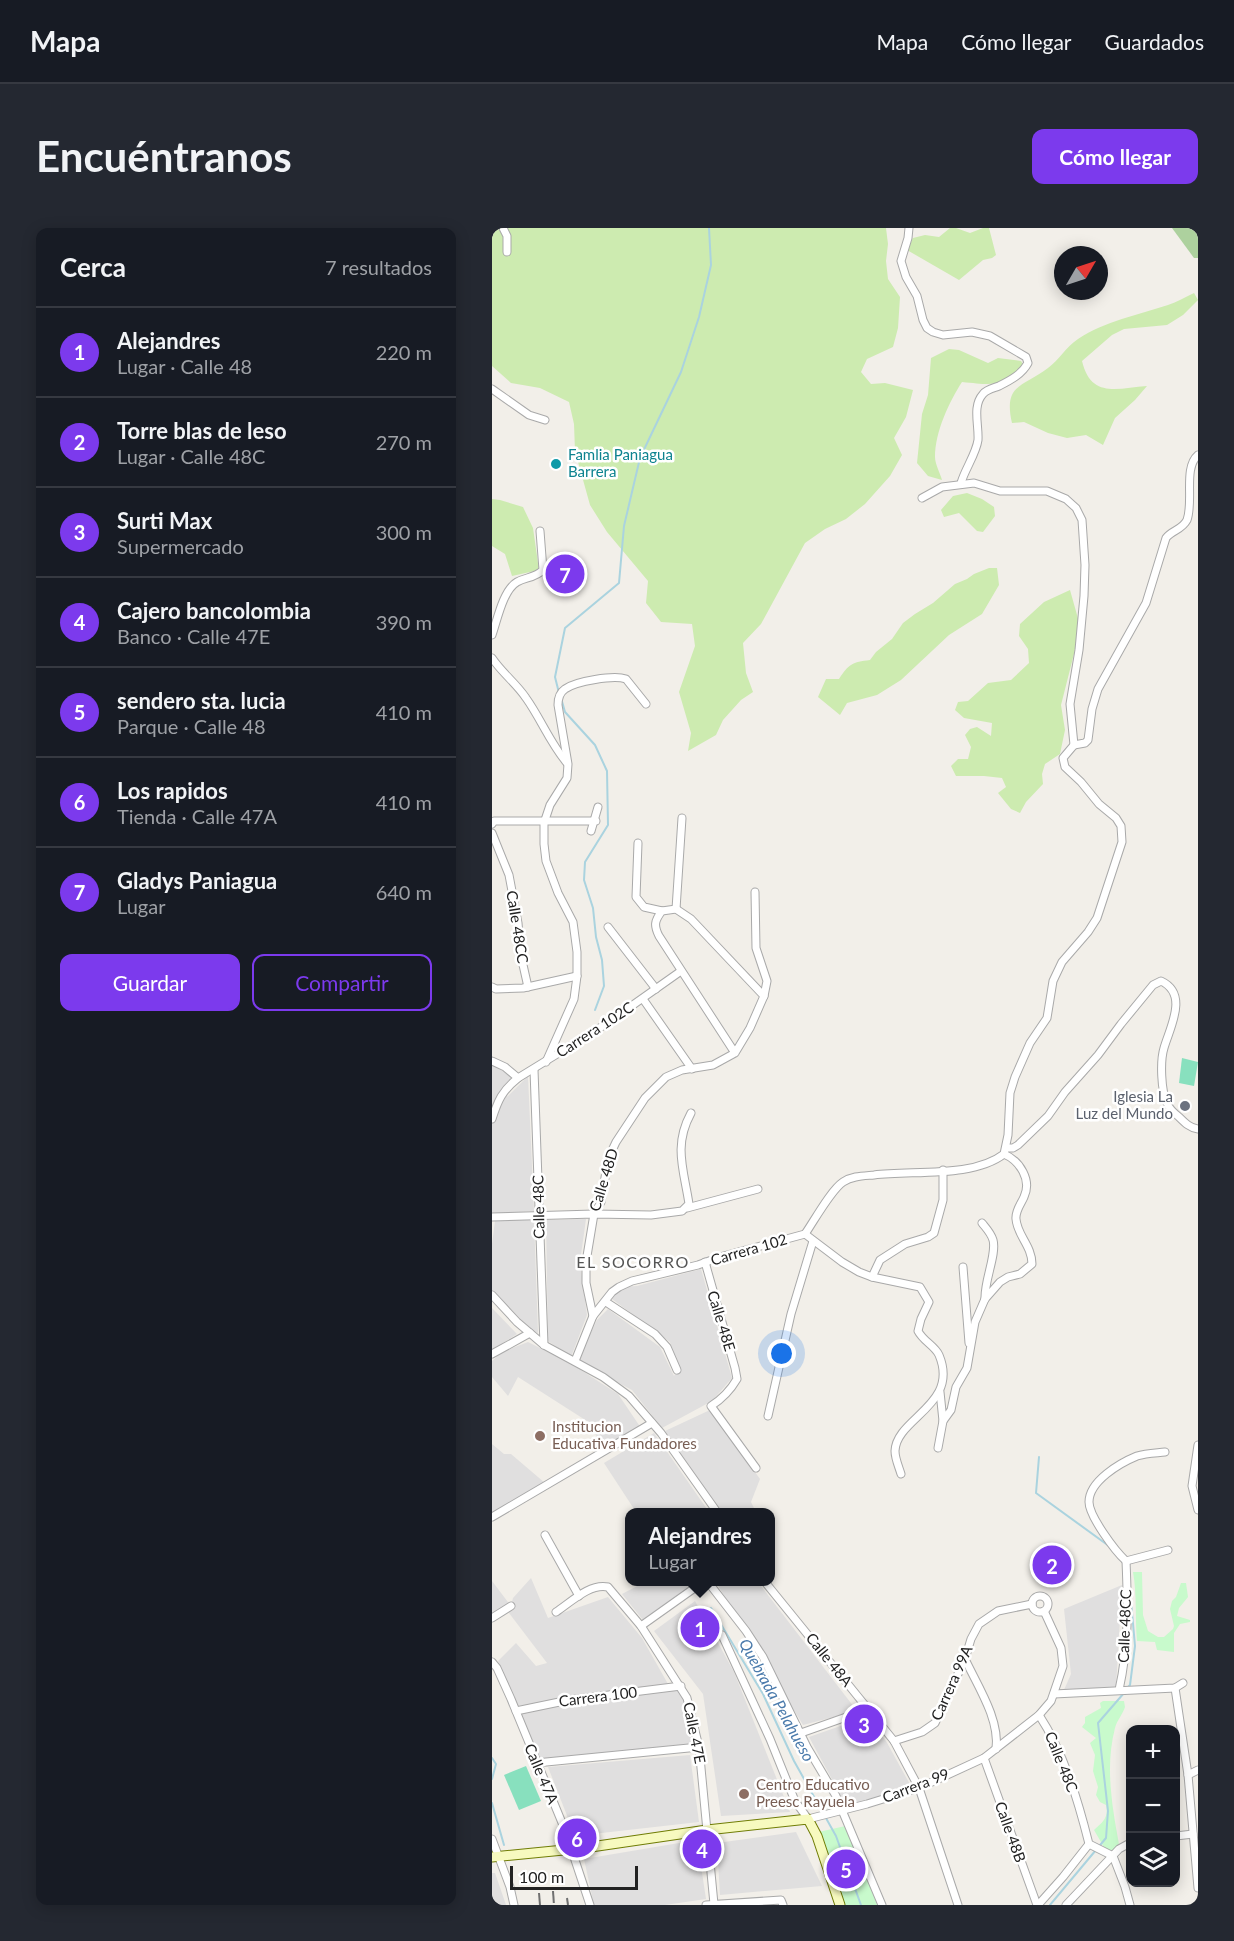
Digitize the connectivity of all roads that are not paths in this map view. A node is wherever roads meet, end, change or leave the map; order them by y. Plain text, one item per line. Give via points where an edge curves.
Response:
1 (503, 228) edge
2 (909, 228) edge
3 (507, 252) dead end
4 (492, 389) edge
5 (545, 420) dead end
6 (1198, 455) edge
7 (961, 483) junction
8 (922, 498) dead end
9 (540, 531) dead end
10 (492, 635) edge
11 (492, 658) edge
12 (646, 704) dead end
13 (1074, 745) junction
14 (568, 764) junction
15 (598, 807) dead end
16 (682, 818) dead end
17 (596, 821) junction
18 (544, 822) junction
19 (493, 823) edge
20 (591, 831) dead end
21 (492, 833) edge
22 (638, 843) dead end
23 (755, 892) dead end
24 (676, 909) junction
25 (662, 911) junction
26 (608, 927) dead end
27 (681, 971) junction
28 (577, 976) junction
29 (492, 987) edge
30 (528, 987) junction
31 (656, 989) junction
32 (764, 996) junction
33 (643, 999) junction
34 (735, 1053) junction
35 (492, 1061) edge
36 (546, 1062) junction
37 (692, 1069) junction
38 (534, 1070) junction
39 (518, 1078) junction
40 (691, 1113) dead end
41 (492, 1119) edge
42 (1198, 1130) edge
43 (1005, 1151) junction
44 (943, 1170) junction
45 (758, 1190) dead end
46 (687, 1208) junction
47 (594, 1214) junction
48 (538, 1215) junction
49 (492, 1217) edge
50 (982, 1223) dead end
51 (805, 1234) junction
52 (813, 1241) junction
53 (705, 1262) junction
54 (963, 1267) dead end
55 (872, 1277) junction
56 (492, 1295) edge
57 (985, 1299) junction
58 (606, 1302) junction
59 (593, 1316) junction
60 (530, 1333) junction
61 (544, 1345) junction
62 (970, 1352) junction
63 (492, 1354) edge
64 (575, 1361) junction
65 (677, 1370) dead end
66 (939, 1392) junction
67 (768, 1416) dead end
68 (943, 1421) junction
69 (652, 1423) junction
70 (1198, 1445) edge
71 (938, 1448) dead end
72 (1165, 1452) dead end
73 (756, 1468) dead end
74 (901, 1474) dead end
75 (714, 1508) edge
76 (1198, 1510) edge
77 (492, 1517) edge
78 (545, 1535) dead end
79 (1168, 1550) dead end
80 (1126, 1561) junction
81 (696, 1586) edge
82 (712, 1586) edge
83 (769, 1586) edge
84 (579, 1596) junction
85 (1032, 1604) junction
86 (511, 1606) dead end
87 (1044, 1611) junction
88 (556, 1612) dead end
89 (492, 1618) edge
90 (641, 1626) junction
91 (722, 1635) dead end
92 (965, 1659) junction
93 (492, 1662) edge
94 (1183, 1683) dead end
95 (681, 1686) junction
96 (1175, 1688) junction
97 (1120, 1690) junction
98 (1054, 1694) junction
99 (869, 1709) junction
100 (516, 1711) junction
101 (1039, 1715) junction
102 (801, 1733) junction
103 (894, 1741) junction
104 (699, 1747) junction
105 (996, 1749) junction
106 (984, 1758) junction
107 (536, 1763) junction
108 (1198, 1770) edge
109 (1188, 1775) junction
110 (919, 1788) junction
111 (840, 1811) junction
112 (810, 1819) junction
113 (707, 1830) junction
114 (1193, 1834) junction
115 (1180, 1836) edge
116 (492, 1839) edge
117 (1090, 1844) junction
118 (1126, 1846) edge
119 (571, 1849) junction
120 (1111, 1855) junction
121 (495, 1856) edge
122 (583, 1888) junction
123 (1198, 1888) edge
124 (782, 1902) edge
125 (514, 1905) edge
126 (584, 1905) edge
127 (590, 1905) edge
128 (710, 1905) edge
129 (840, 1905) edge
130 (882, 1905) edge
131 (958, 1905) edge
132 (1037, 1905) edge
133 (1066, 1905) edge
134 (1130, 1905) edge

1 - 3 street
2 - 7 street via 901,261 927,328 943,335 972,332 990,336 1026,357 1028,363 1024,371 980,397 976,412 977,443
4 - 5 street via 529,415
6 - 13 street via 1190,469 1186,523 1166,538 1146,603 1098,689 1088,740
7 - 8 street via 942,487
7 - 13 street via 1000,492 1047,491 1066,499 1082,520 1084,596 1070,704
9 - 10 street via 543,570 512,585
11 - 14 street via 527,699
12 - 14 street via 621,677 565,689 558,697 558,705
13 - 43 street via 1064,758 1065,767 1116,818 1122,842 1097,918 1062,962 1053,981 1047,1018 1030,1043 1015,1077
14 - 18 street via 567,778
15 - 17 street
16 - 24 street
17 - 18 street
17 - 20 street
18 - 19 street
18 - 28 street via 546,861 576,932
21 - 30 street, Calle 48CC via 509,874
22 - 25 street via 636,897 644,907
23 - 32 street via 756,948 767,981
24 - 25 street
24 - 32 street via 691,919
25 - 27 street via 655,928
26 - 31 street
27 - 31 street, Carrera 102C
27 - 34 street
28 - 30 street
28 - 36 street via 574,999
29 - 30 street
31 - 33 street, Carrera 102C
32 - 34 street
33 - 36 street, Carrera 102C
33 - 37 street
34 - 37 street via 713,1065
35 - 39 street
36 - 38 street, Carrera 102C
37 - 47 street, Calle 48D via 666,1077 637,1109 608,1159 601,1202
38 - 39 street, Carrera 102C
38 - 48 street, Calle 48C
39 - 41 street via 498,1100
40 - 46 street via 681,1138 680,1155
42 - 43 street via 1174,1114 1164,1097 1161,1062 1176,1003 1175,994 1161,981 1153,985 1048,1116 1018,1145
43 - 44 street via 996,1161 976,1168
43 - 57 street via 1022,1170 1027,1188 1016,1219 1032,1255 1032,1264 1000,1282
44 - 51 street via 855,1177 843,1182
44 - 55 street via 943,1200 934,1233 905,1244 880,1260
45 - 46 street
46 - 47 street via 651,1215
47 - 48 street
47 - 59 street, Calle 48D via 586,1262
48 - 49 street
48 - 61 street, Calle 48C
50 - 57 street via 994,1242
51 - 52 street, Carrera 102
51 - 53 street, Carrera 102
52 - 55 street, Carrera 102 via 850,1268
52 - 67 street via 790,1314
53 - 58 street, Carrera 102 via 632,1281 615,1289
53 - 73 street, Calle 48E via 737,1379 711,1406
54 - 62 street
55 - 66 street, Carrera 102 via 920,1287 928,1302 918,1331 938,1353 942,1376
56 - 60 street
57 - 62 street via 975,1322
58 - 59 street, Carrera 102
58 - 65 street via 655,1334 667,1347
59 - 64 street, Carrera 102
60 - 61 street
60 - 63 street
61 - 64 street
62 - 68 street via 951,1410
64 - 69 street via 628,1396
66 - 68 street
66 - 74 street via 898,1440 895,1450
68 - 71 street
69 - 75 street
69 - 77 street
70 - 76 street via 1192,1486
72 - 80 street via 1138,1456 1113,1468 1091,1493 1088,1503 1098,1526
78 - 84 street
79 - 80 street
80 - 97 street, Calle 48CC via 1129,1619
81 - 90 street
82 - 102 street via 763,1657
83 - 99 street, Calle 48A
84 - 88 street
84 - 90 street, Calle 47E via 597,1586 609,1587
85 - 87 street via 1038,1611
85 - 87 street via 1036,1597 1045,1598 1048,1603
85 - 92 street, Carrera 99A via 998,1611 979,1624
86 - 89 street
87 - 98 street, Calle 48C via 1061,1648 1063,1666
90 - 95 street, Calle 47E
91 - 112 street via 795,1801
92 - 103 street, Carrera 99A via 936,1723
92 - 105 street via 991,1712
93 - 100 street, Calle 47A
94 - 96 street
95 - 100 street, Carrera 100 via 568,1700
95 - 104 street, Calle 47E
96 - 97 street
96 - 109 street
97 - 98 street
98 - 101 street, Calle 48C
99 - 102 street
99 - 103 street, Calle 48A
100 - 107 street, Calle 47A
101 - 105 street, Carrera 99
101 - 117 street, Calle 48C via 1068,1776
102 - 111 street
103 - 110 street, Calle 48A
104 - 107 street
104 - 113 street, Calle 47E
105 - 106 street, Carrera 99
106 - 110 street, Carrera 99
106 - 132 street, Calle 48B
107 - 119 street, Calle 47A
108 - 109 street
109 - 114 street
110 - 111 street, Carrera 99
110 - 131 street, Calle 48A
111 - 112 street, Carrera 99
111 - 130 street
112 - 113 street, Carrera 99
112 - 129 street
113 - 119 street, Carrera 99
113 - 128 street, Calle 47E
114 - 115 street
114 - 123 street
116 - 121 street
117 - 120 street
117 - 132 street
118 - 120 street
119 - 121 street, Carrera 99
119 - 122 street, Calle 47A
120 - 133 street
120 - 134 street
121 - 125 street
122 - 126 street, Calle 47A
122 - 127 street, Calle 47A
124 - 128 street

